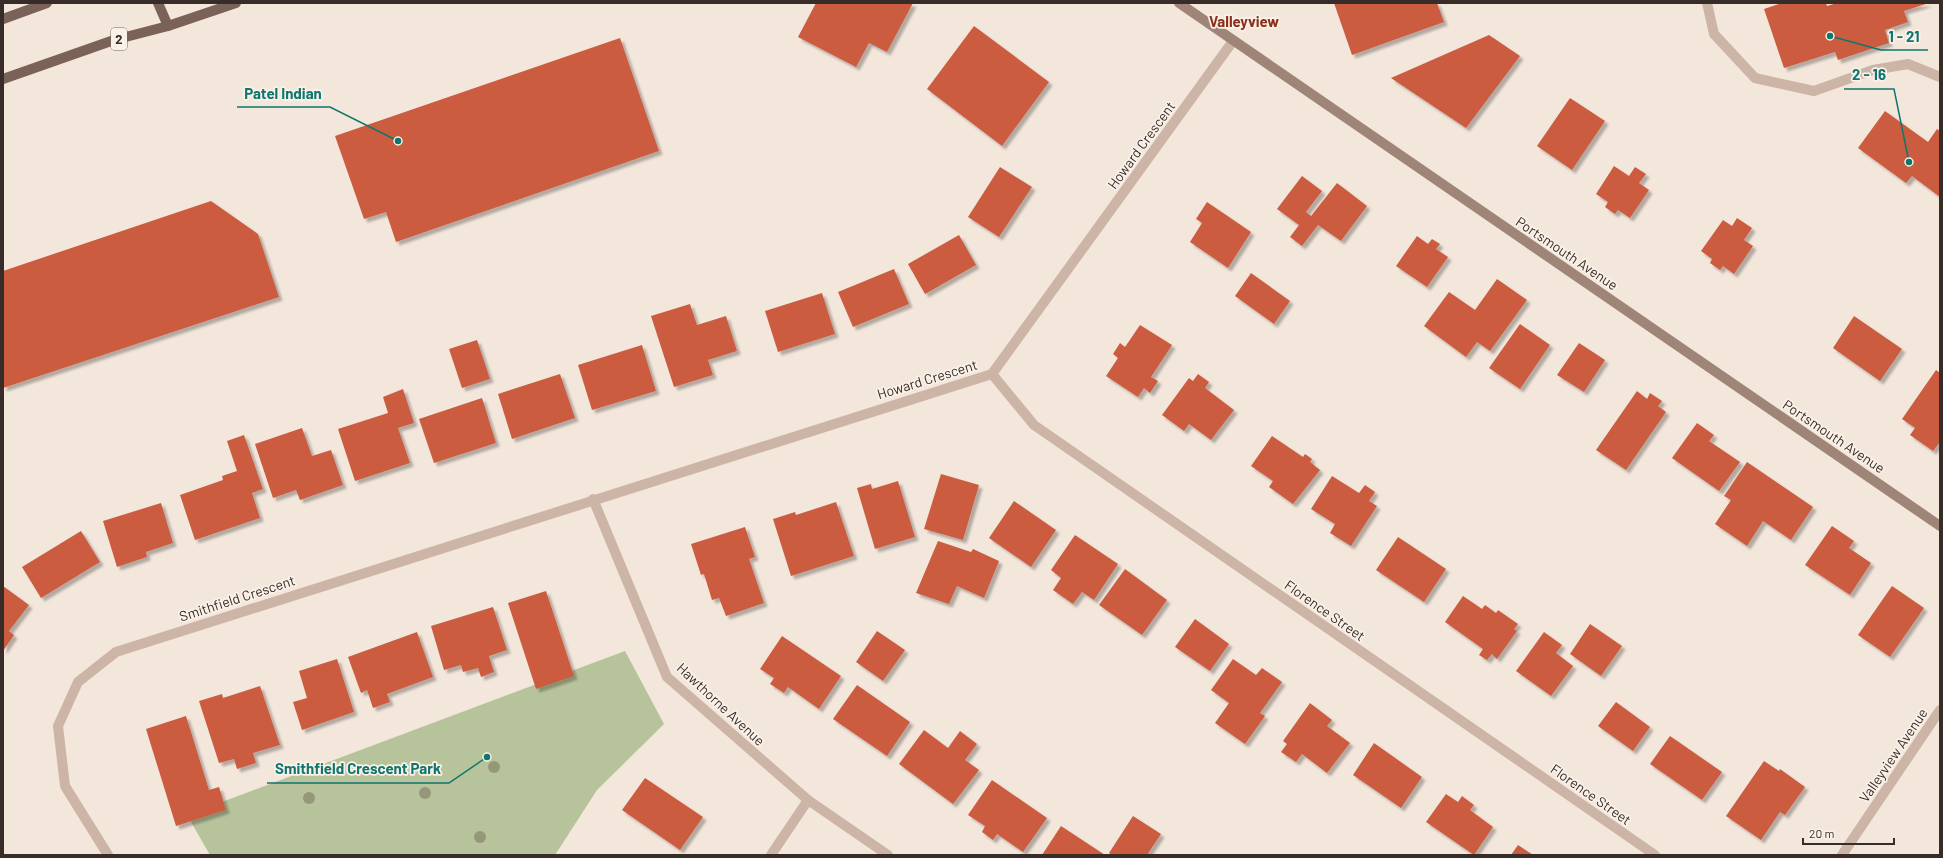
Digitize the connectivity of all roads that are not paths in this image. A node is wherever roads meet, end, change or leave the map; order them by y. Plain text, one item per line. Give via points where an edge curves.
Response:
1 (47, 3) edge
2 (158, 3) edge
3 (236, 3) edge
4 (1179, 3) edge
5 (1707, 3) edge
6 (3, 18) edge
7 (168, 26) junction
8 (1233, 41) junction
9 (1940, 77) edge
10 (3, 79) edge
11 (992, 374) junction
12 (593, 499) junction
13 (1940, 526) edge
14 (1940, 710) edge
15 (808, 800) junction
16 (108, 855) edge
17 (771, 855) edge
18 (888, 855) edge
19 (1655, 855) edge
20 (1842, 855) edge

1 - 6 main road
2 - 7 main road
3 - 7 main road, 2
4 - 8 main road, Portsmouth Avenue
5 - 9 street via 1714,34 1755,78 1814,91 1873,70 1908,64
7 - 10 main road, 2 via 114,40
8 - 11 street, Howard Crescent
8 - 13 main road, Portsmouth Avenue
11 - 12 street, Howard Crescent
11 - 19 street, Florence Street via 1034,425
12 - 15 street, Hawthorne Avenue via 667,677
12 - 16 street, Smithfield Crescent via 116,652 78,682 58,726 65,786
14 - 20 street, Valleyview Avenue
15 - 17 street
15 - 18 street, Hawthorne Avenue

